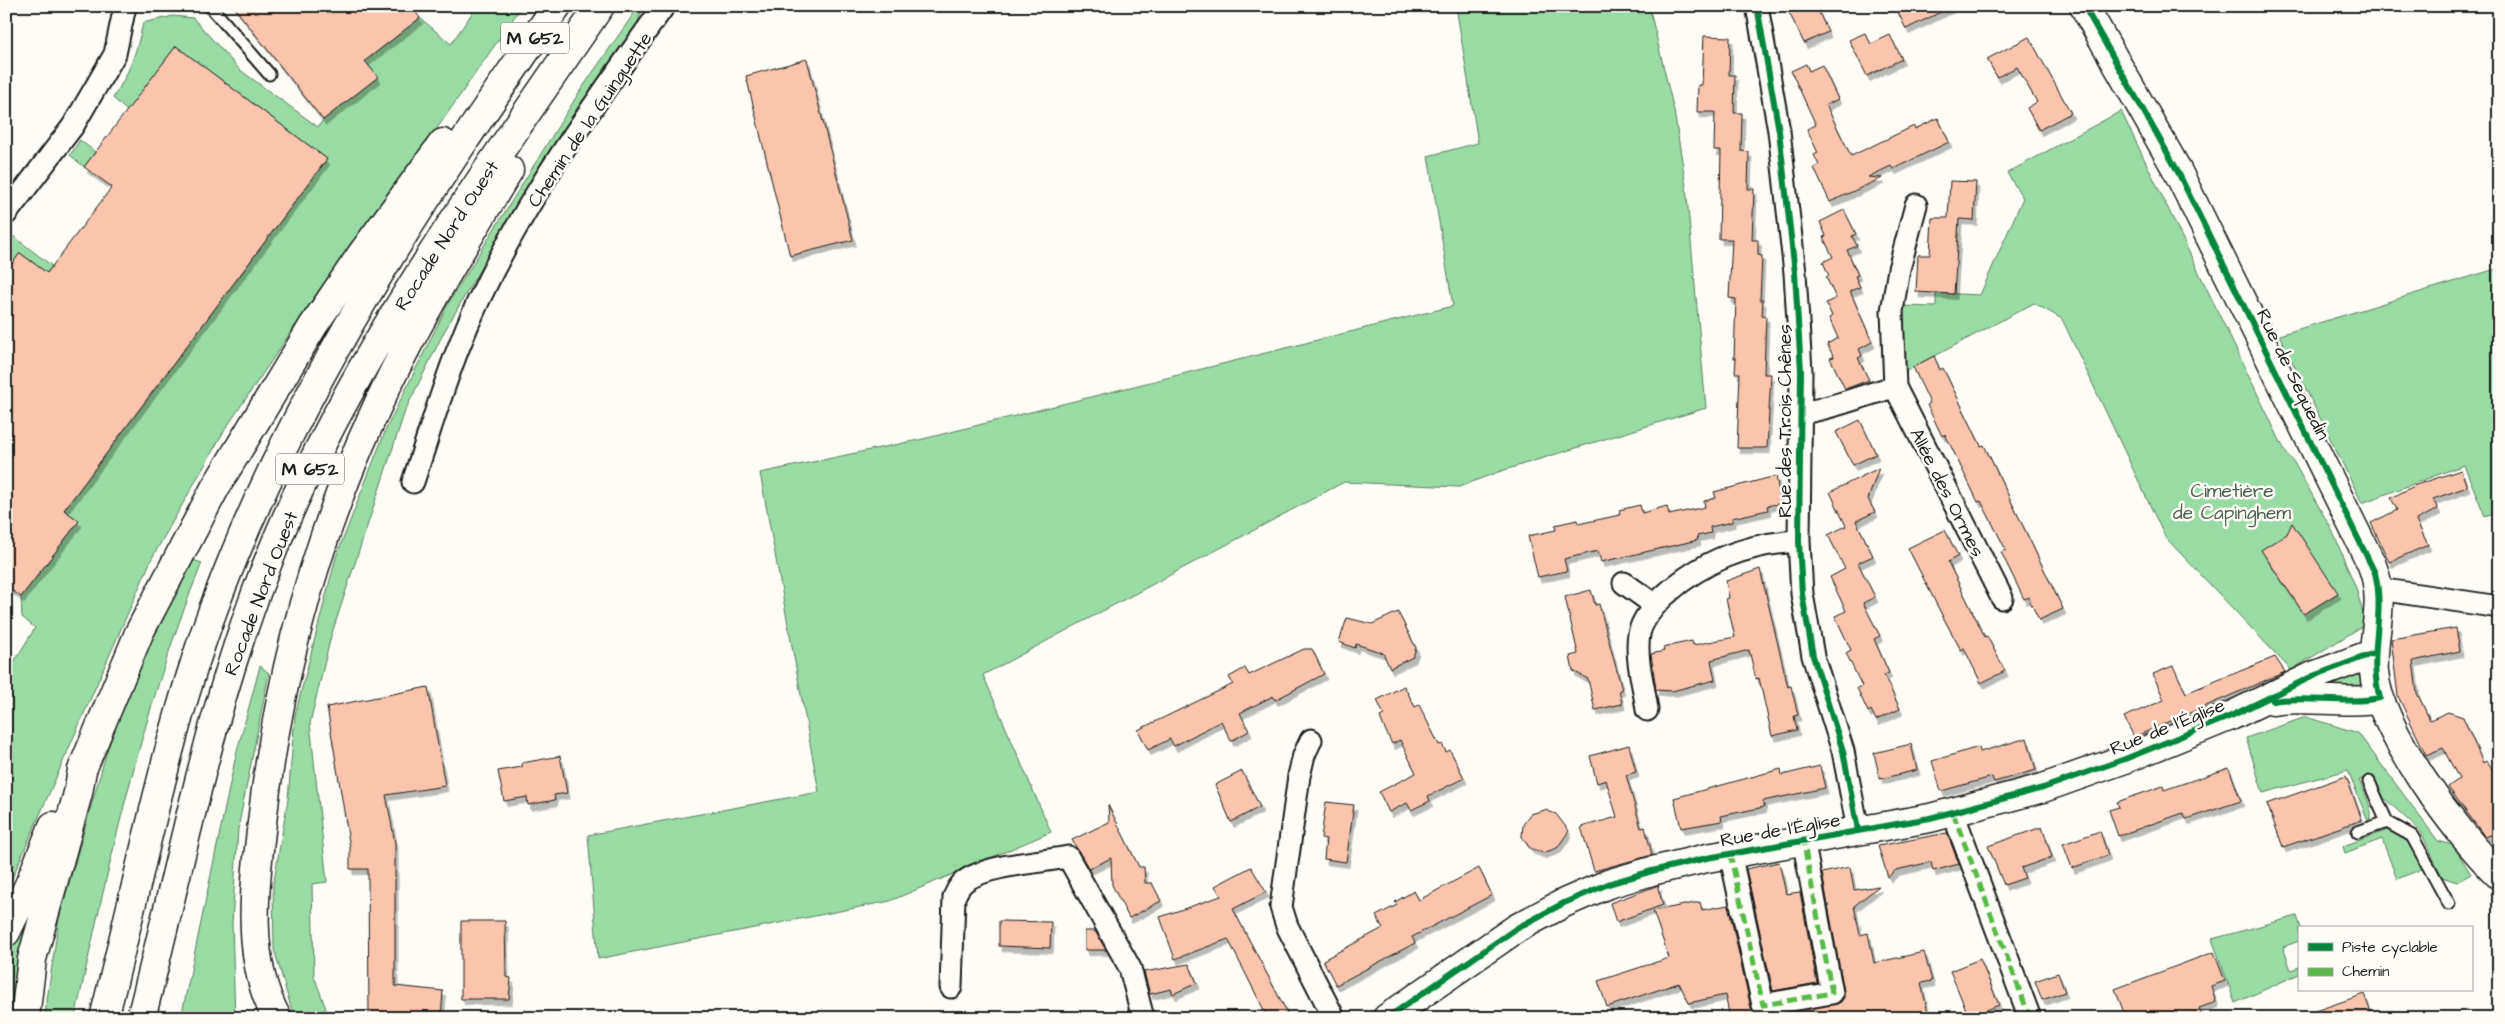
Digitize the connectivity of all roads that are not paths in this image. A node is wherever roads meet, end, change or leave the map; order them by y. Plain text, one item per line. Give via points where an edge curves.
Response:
1 (125, 6) edge
2 (210, 6) edge
3 (557, 6) edge
4 (600, 6) edge
5 (608, 6) edge
6 (664, 6) edge
7 (1757, 6) edge
8 (2084, 6) edge
9 (512, 70) junction
10 (269, 74) dead end
11 (1916, 205) dead end
12 (6, 214) edge
13 (1895, 387) junction
14 (1801, 413) junction
15 (413, 482) dead end
16 (1799, 541) junction
17 (1624, 583) dead end
18 (2379, 589) junction
19 (2002, 598) dead end
20 (1655, 605) junction
21 (2499, 606) edge
22 (2374, 653) junction
23 (2259, 704) junction
24 (2383, 706) junction
25 (1647, 710) dead end
26 (1312, 740) dead end
27 (82, 770) junction
28 (2369, 782) dead end
29 (1953, 813) junction
30 (2387, 822) junction
31 (1858, 830) junction
32 (2358, 832) dead end
33 (1804, 839) junction
34 (1730, 853) junction
35 (2499, 875) edge
36 (2449, 904) dead end
37 (6, 932) edge
38 (951, 987) dead end
39 (157, 1003) edge
40 (25, 1018) edge
41 (104, 1018) edge
42 (140, 1018) edge
43 (277, 1018) edge
44 (1143, 1018) edge
45 (1334, 1018) edge
46 (1387, 1018) edge
47 (2030, 1018) edge

1 - 12 street via 114,54 73,126
2 - 10 lane
3 - 9 main road, Rocade Nord Ouest / M 652
4 - 39 main road, Rocade Nord Ouest / M 652 via 446,231 349,394 270,555 220,704 197,786
5 - 43 main road via 421,318 370,421 316,565 278,711 256,879 258,963 265,994
6 - 15 street, Chemin de la Guinguette via 549,172 495,269 458,348
7 - 14 street, Rue des Trois Chênes via 1779,131 1791,232 1800,336
8 - 18 main road, Rue de Sequedin via 2150,121 2232,280 2371,562
9 - 27 main road via 452,133 416,177 274,388 215,488 148,613
9 - 41 main road, Rocade Nord Ouest / M 652 via 349,321 296,418 244,531 212,612 177,722
11 - 13 street, Allée des Ormes via 1892,311
13 - 14 street via 1831,408
13 - 19 street, Allée des Ormes
14 - 16 street, Rue des Trois Chênes
16 - 20 street via 1762,545 1725,555 1693,573
16 - 31 street, Rue des Trois Chênes via 1800,579 1813,656 1838,730
17 - 20 street
18 - 21 street
18 - 22 main road, Rue de Sequedin
20 - 25 street via 1639,632
22 - 23 main road via 2313,676
22 - 24 main road, Rue de Sequedin via 2374,670
23 - 24 main road via 2298,698
23 - 29 main road, Rue de l'Église via 2071,779
24 - 35 main road, Rue de Sequedin via 2439,804
26 - 45 street via 1299,776 1281,907 1286,926
27 - 37 main road via 67,790 29,885
27 - 40 main road via 32,959
28 - 30 lane
29 - 31 main road, Rue de l'Église
29 - 47 street
30 - 32 lane
30 - 36 lane via 2412,836
31 - 33 main road, Rue de l'Église
33 - 34 main road, Rue de l'Église
33 - 34 street via 1832,993 1763,1005
34 - 46 main road, Rue de l'Église via 1637,875 1564,903 1509,933
38 - 44 street via 954,897 958,887 975,876 1020,864 1068,857 1130,968
39 - 42 main road, Rocade Nord Ouest / M 652

